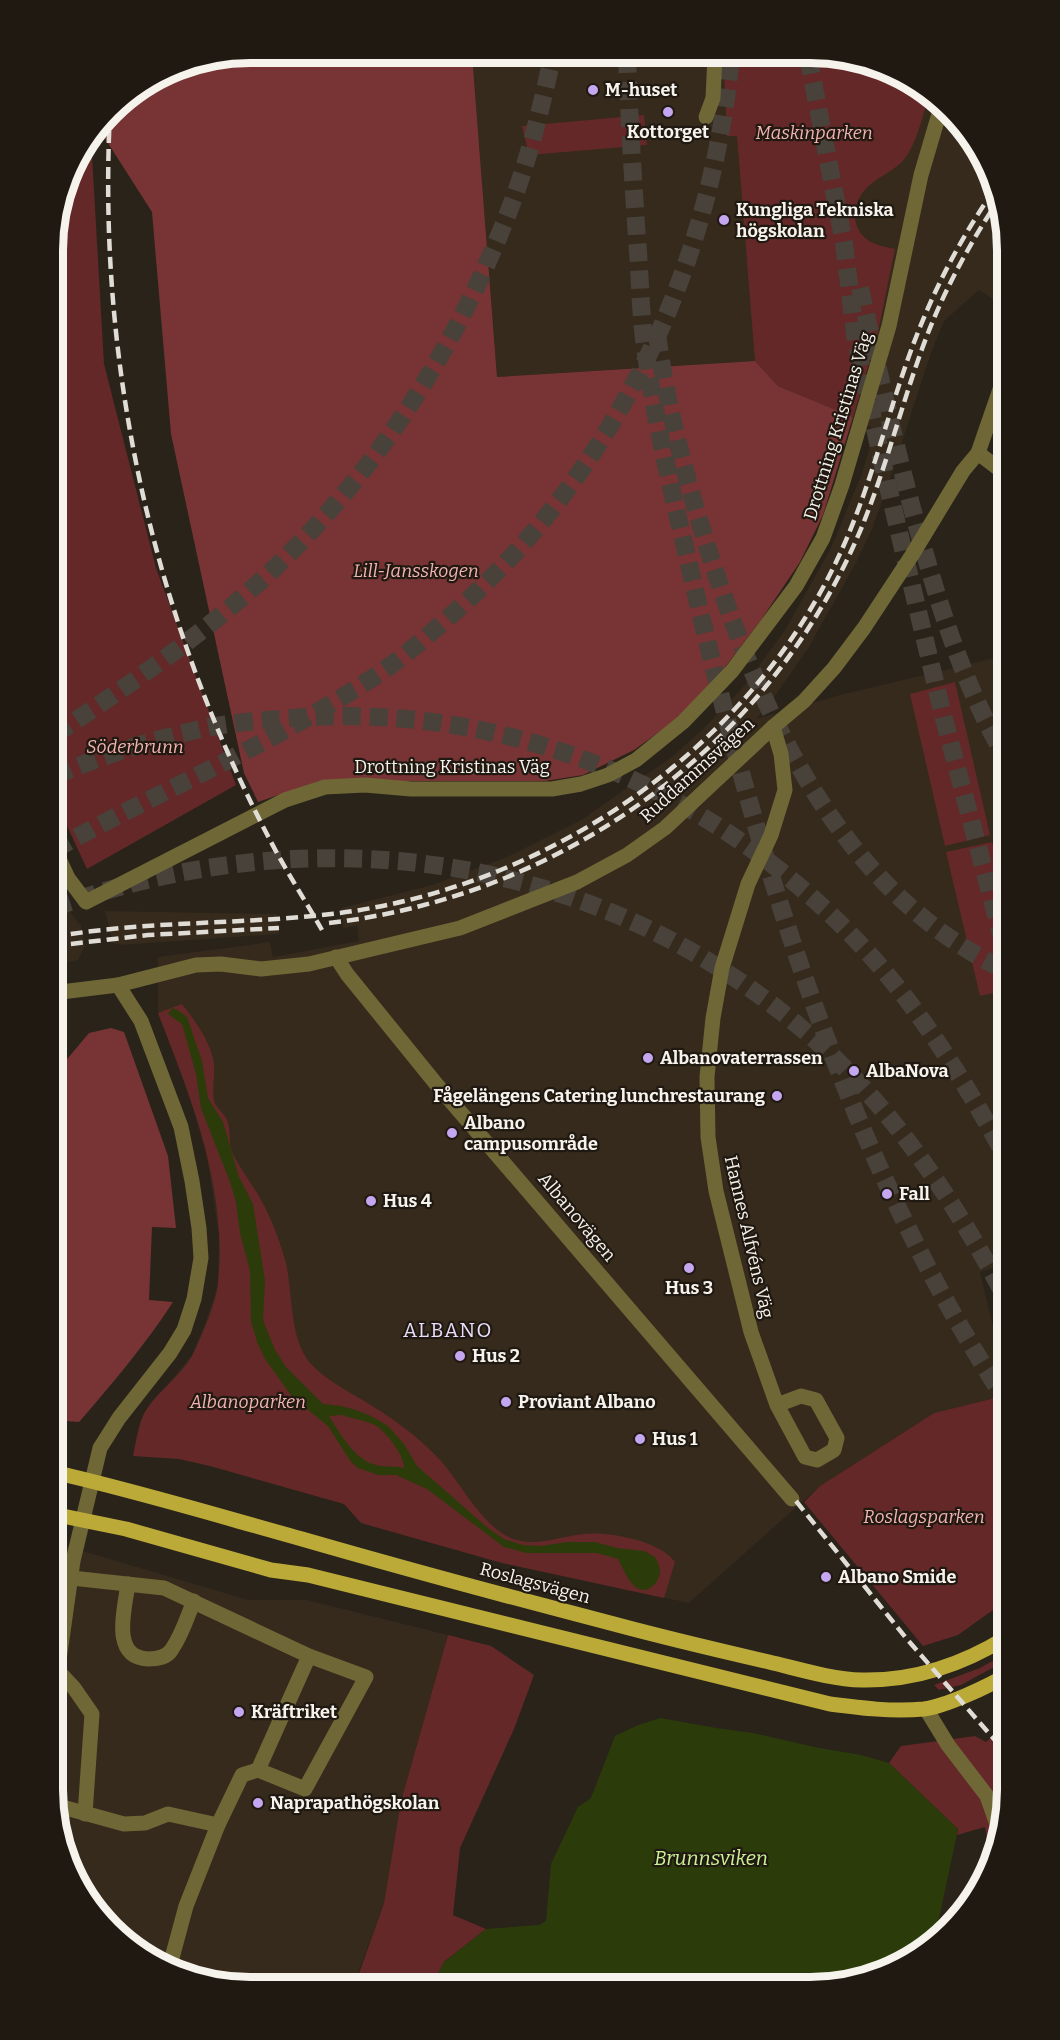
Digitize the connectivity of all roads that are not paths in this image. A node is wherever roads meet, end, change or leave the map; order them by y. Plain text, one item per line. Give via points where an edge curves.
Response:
1 (715, 63) edge
2 (939, 115) edge
3 (706, 117) dead end
4 (997, 398) edge
5 (978, 453) junction
6 (997, 467) edge
7 (773, 727) junction
8 (63, 867) edge
9 (336, 957) junction
10 (118, 985) junction
11 (63, 992) edge
12 (777, 1405) junction
13 (63, 1474) edge
14 (92, 1481) junction
15 (792, 1499) dead end
16 (63, 1516) edge
17 (82, 1520) junction
18 (63, 1577) edge
19 (70, 1578) junction
20 (128, 1584) junction
21 (194, 1601) junction
22 (63, 1628) edge
23 (997, 1644) edge
24 (309, 1656) junction
25 (63, 1676) edge
26 (997, 1680) edge
27 (926, 1709) junction
28 (258, 1770) junction
29 (64, 1808) edge
30 (85, 1814) junction
31 (995, 1817) edge
32 (218, 1825) junction
33 (171, 1960) edge

1 - 3 street via 713,98
2 - 8 street, Drottning Kristinas Väg via 921,175 889,326 823,538 796,586 732,671 660,742 608,775 552,789 325,787 285,800 86,902
4 - 5 street, Ruddammsvägen
5 - 6 street
5 - 7 street, Ruddammsvägen via 864,628 804,701
7 - 9 street, Ruddammsvägen via 665,828 627,855 577,882 460,928
7 - 12 street, Hannes Alfvéns Väg via 781,754 784,790 771,835 748,884 722,968 707,1077 708,1137 716,1191 751,1332
9 - 10 street, Ruddammsvägen via 261,969 196,965
9 - 15 street, Albanovägen via 437,1085
10 - 11 street, Ruddammsvägen
10 - 14 street via 141,1021 181,1127 201,1258 184,1330 101,1444
12 - 12 street, Hannes Alfvéns Väg via 805,1457 817,1460 834,1450 837,1438 816,1400 801,1396
13 - 14 main road, Roslagsvägen
14 - 17 street
14 - 23 main road, Roslagsvägen via 661,1637 828,1676 861,1680 924,1675
16 - 17 main road
17 - 19 street
17 - 27 main road via 271,1570 308,1575 830,1704 881,1710
18 - 19 street
19 - 20 street
19 - 22 street
20 - 21 street via 164,1588
20 - 21 street via 124,1644 129,1652 142,1658 159,1659 172,1651
21 - 24 street
24 - 28 street
24 - 28 street via 366,1677 305,1789
25 - 30 street via 92,1714
26 - 27 main road
27 - 31 street via 987,1796
28 - 32 street via 242,1775
29 - 30 street
30 - 32 street via 124,1824 168,1814
32 - 33 street via 186,1906

